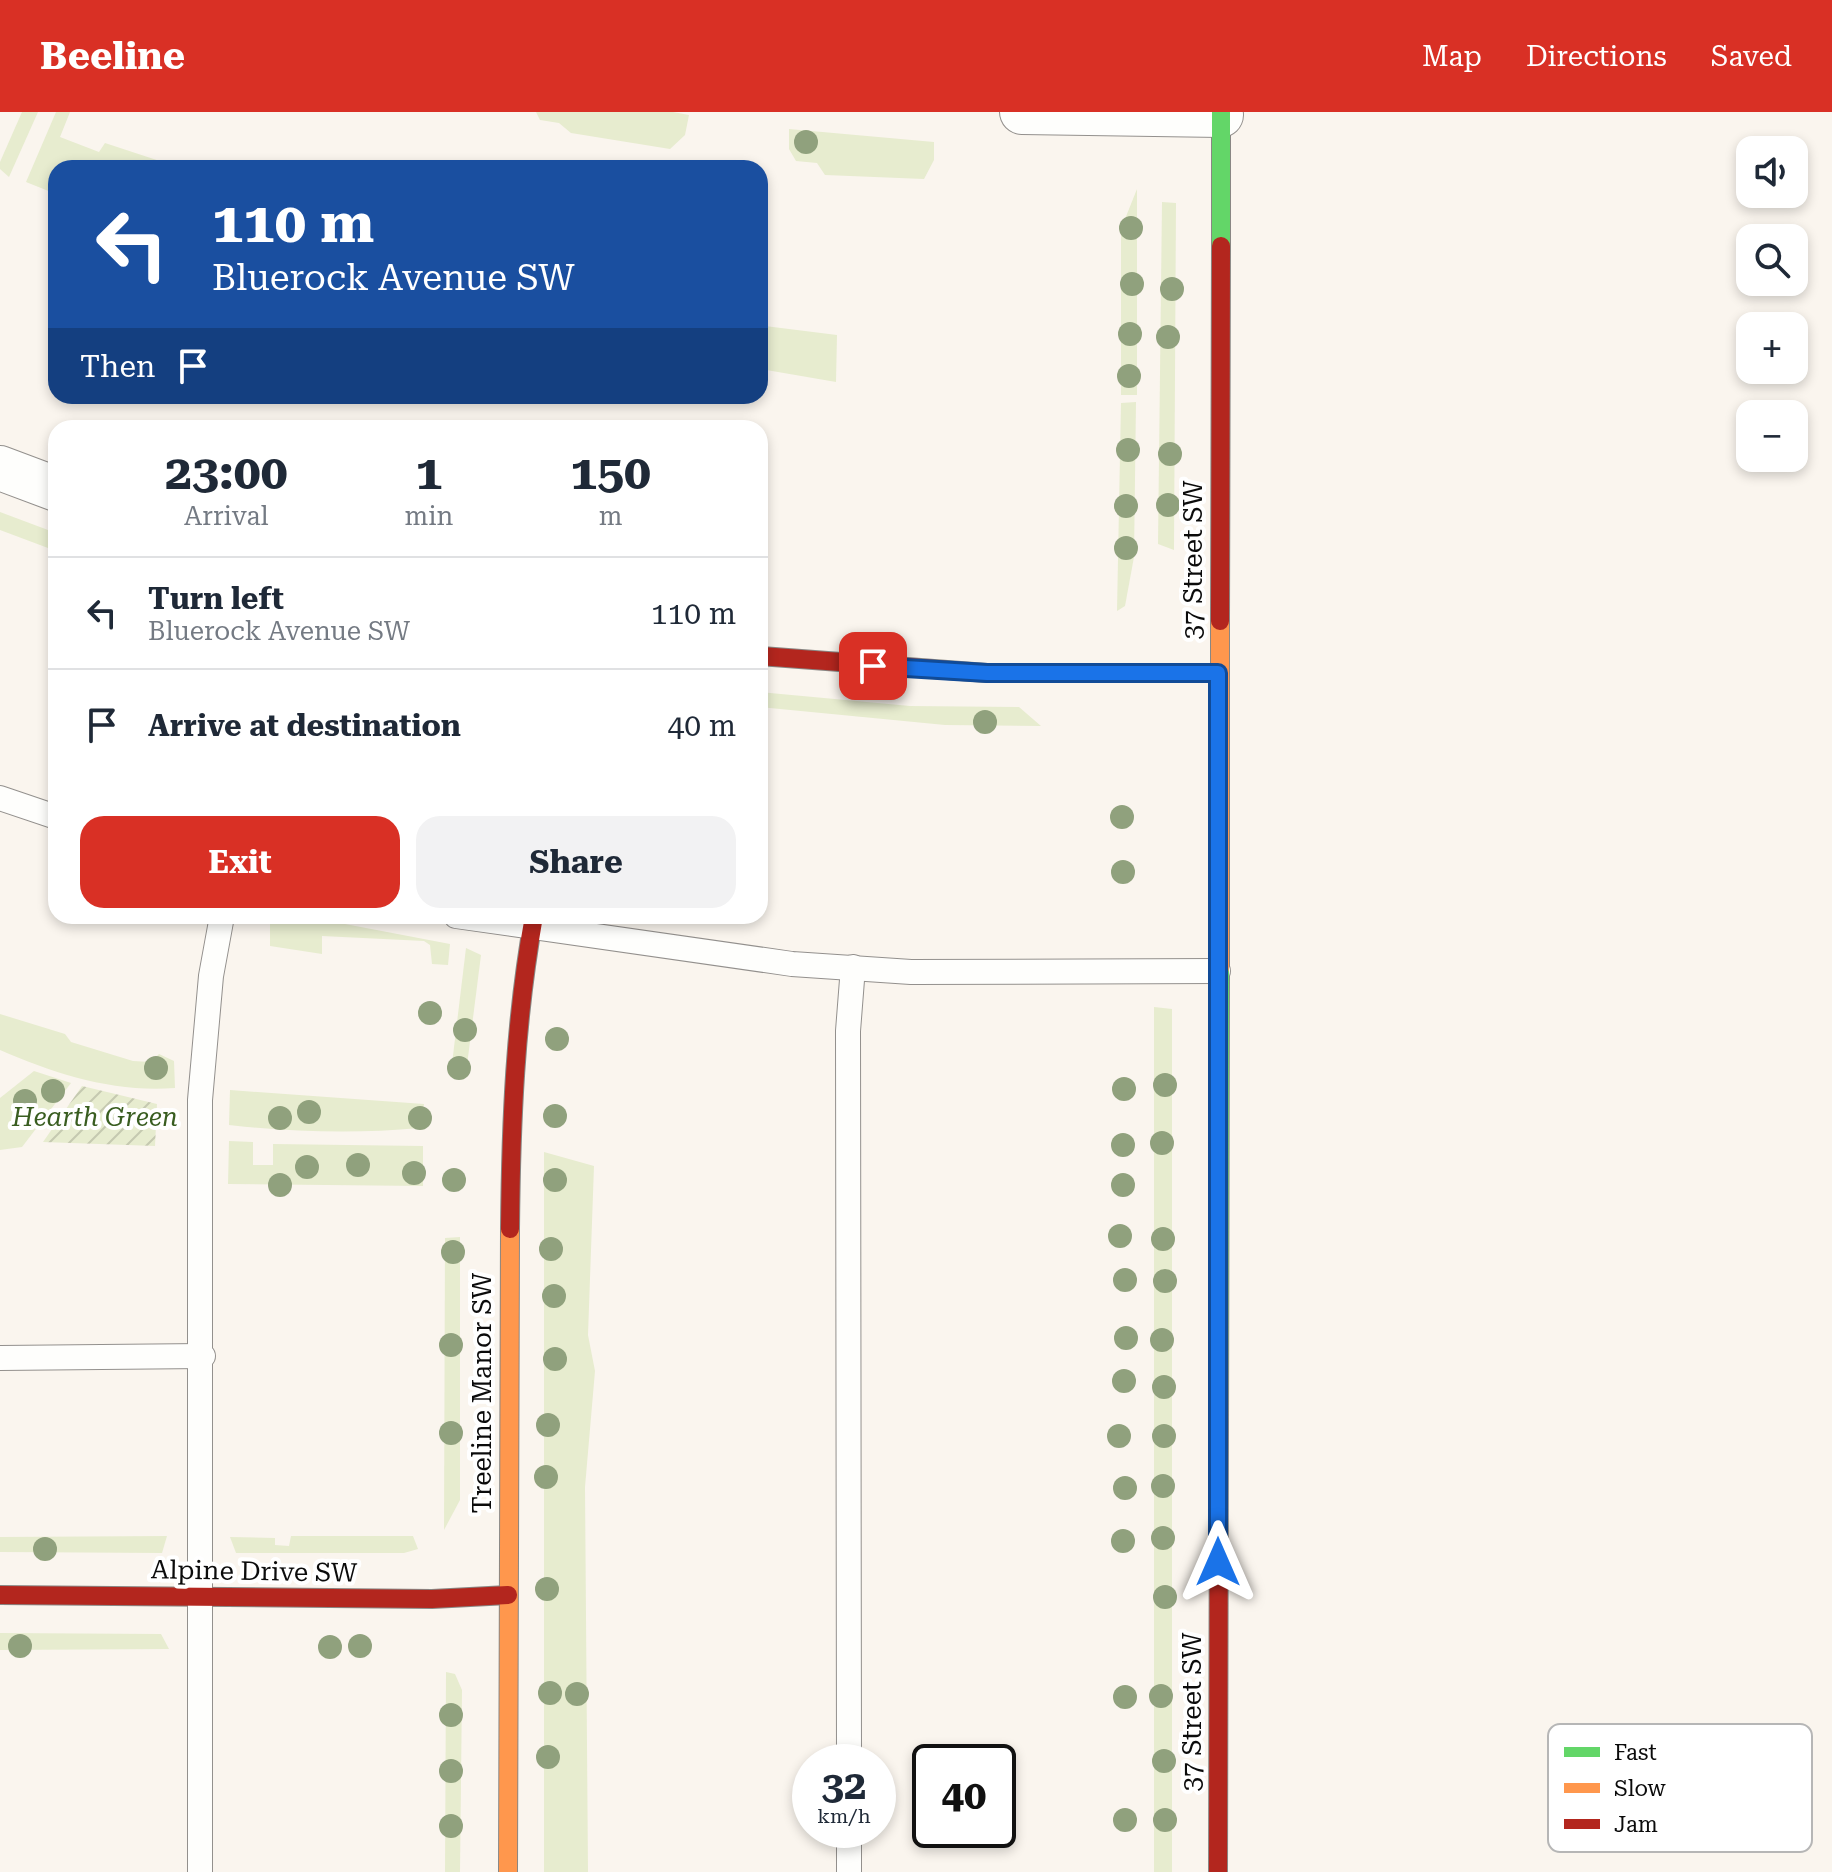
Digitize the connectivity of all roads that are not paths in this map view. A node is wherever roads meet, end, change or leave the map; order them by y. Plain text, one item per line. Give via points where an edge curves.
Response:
1 (1022, 112) edge
2 (1221, 113) edge
3 (0, 468) edge
4 (48, 486) edge
5 (768, 657) edge
6 (1218, 673) junction
7 (0, 798) edge
8 (48, 814) edge
9 (221, 924) edge
10 (532, 924) edge
11 (550, 924) edge
12 (853, 967) junction
13 (1218, 971) junction
14 (203, 1356) junction
15 (0, 1358) edge
16 (0, 1595) edge
17 (508, 1595) junction
18 (201, 1596) junction
19 (849, 1744) edge
20 (849, 1848) edge
21 (200, 1872) edge
22 (508, 1872) edge
23 (849, 1872) edge
24 (1218, 1872) edge

1 - 2 street
2 - 6 street, 37 Street SW
3 - 4 street
5 - 6 street via 987,673
6 - 13 street, 37 Street SW
7 - 8 lane
9 - 14 lane via 202,1060
10 - 17 street, Treeline Manor SW via 519,999 511,1097
11 - 12 lane via 770,962
12 - 13 lane via 911,972
12 - 19 lane via 848,1031
13 - 24 street, 37 Street SW
14 - 15 lane
14 - 18 lane
16 - 18 street, Alpine Drive SW
17 - 18 street, Alpine Drive SW
17 - 22 street, Treeline Manor SW
18 - 21 lane
20 - 23 lane

